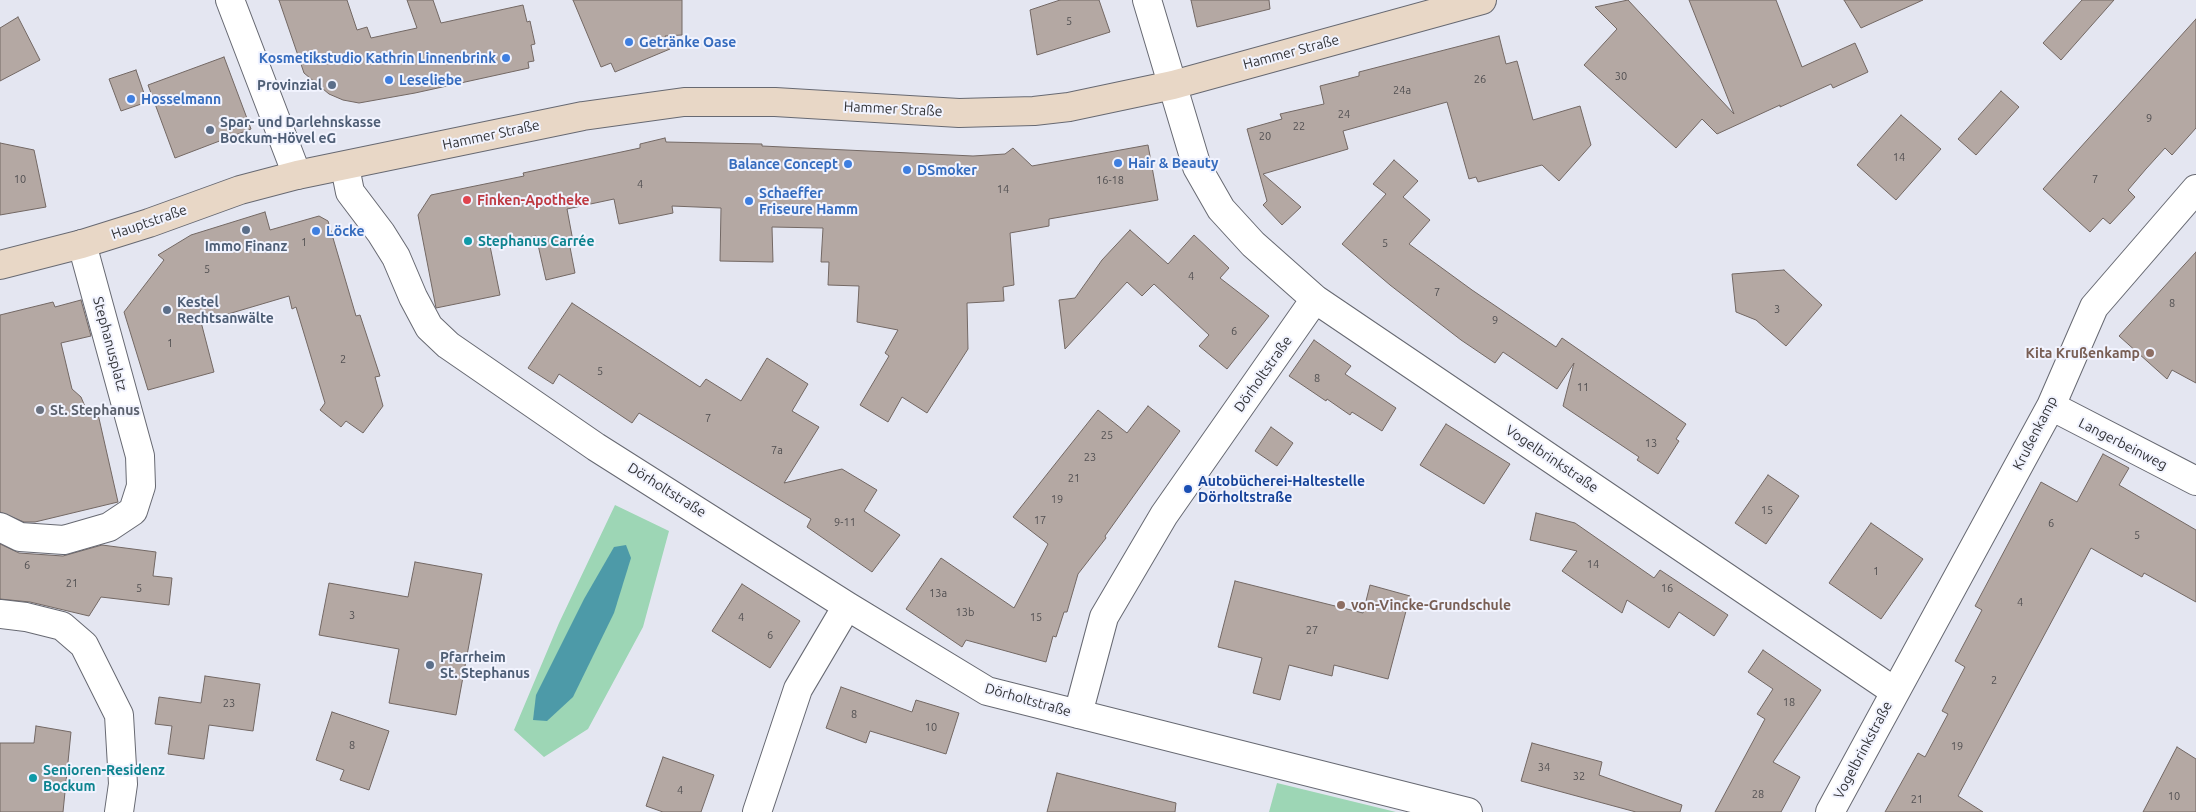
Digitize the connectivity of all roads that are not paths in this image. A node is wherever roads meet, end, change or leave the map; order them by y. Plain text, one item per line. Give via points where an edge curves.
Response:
1 (230, 0) edge
2 (1147, 0) edge
3 (1482, 0) edge
4 (1173, 85) junction
5 (344, 167) junction
6 (297, 175) junction
7 (2196, 189) edge
8 (82, 244) junction
9 (0, 265) edge
10 (1315, 299) junction
11 (2051, 406) junction
12 (2196, 481) edge
13 (0, 527) edge
14 (847, 606) junction
15 (0, 614) edge
16 (1894, 691) junction
17 (1078, 714) junction
18 (119, 812) edge
19 (757, 812) edge
20 (1468, 812) edge
21 (1830, 812) edge

1 - 6 street
2 - 4 street, Vogelbrinkstraße
3 - 4 main road, Hammer Straße
4 - 5 main road, Hammer Straße via 1069,107 1034,111 959,113 775,102 684,102 583,116
4 - 10 street, Vogelbrinkstraße via 1197,167 1221,209 1253,244
5 - 6 main road, Hammer Straße
5 - 14 street, Dörholtstraße via 350,192 396,257 430,327 448,345 596,447
6 - 8 main road, Hauptstraße via 240,190
7 - 11 street, Krußenkamp via 2094,306
8 - 9 main road, Hauptstraße
8 - 13 street, Stephanusplatz via 140,456 141,486 133,511 109,527 64,540 20,537
10 - 16 street, Vogelbrinkstraße
10 - 17 street, Dörholtstraße via 1164,515 1104,617
11 - 12 street, Langerbeinweg
11 - 16 street, Krußenkamp
14 - 17 street, Dörholtstraße via 987,691
14 - 19 street via 798,689
15 - 18 street via 62,626 84,644 119,715 123,784
16 - 21 street, Vogelbrinkstraße
17 - 20 street, Dörholtstraße

